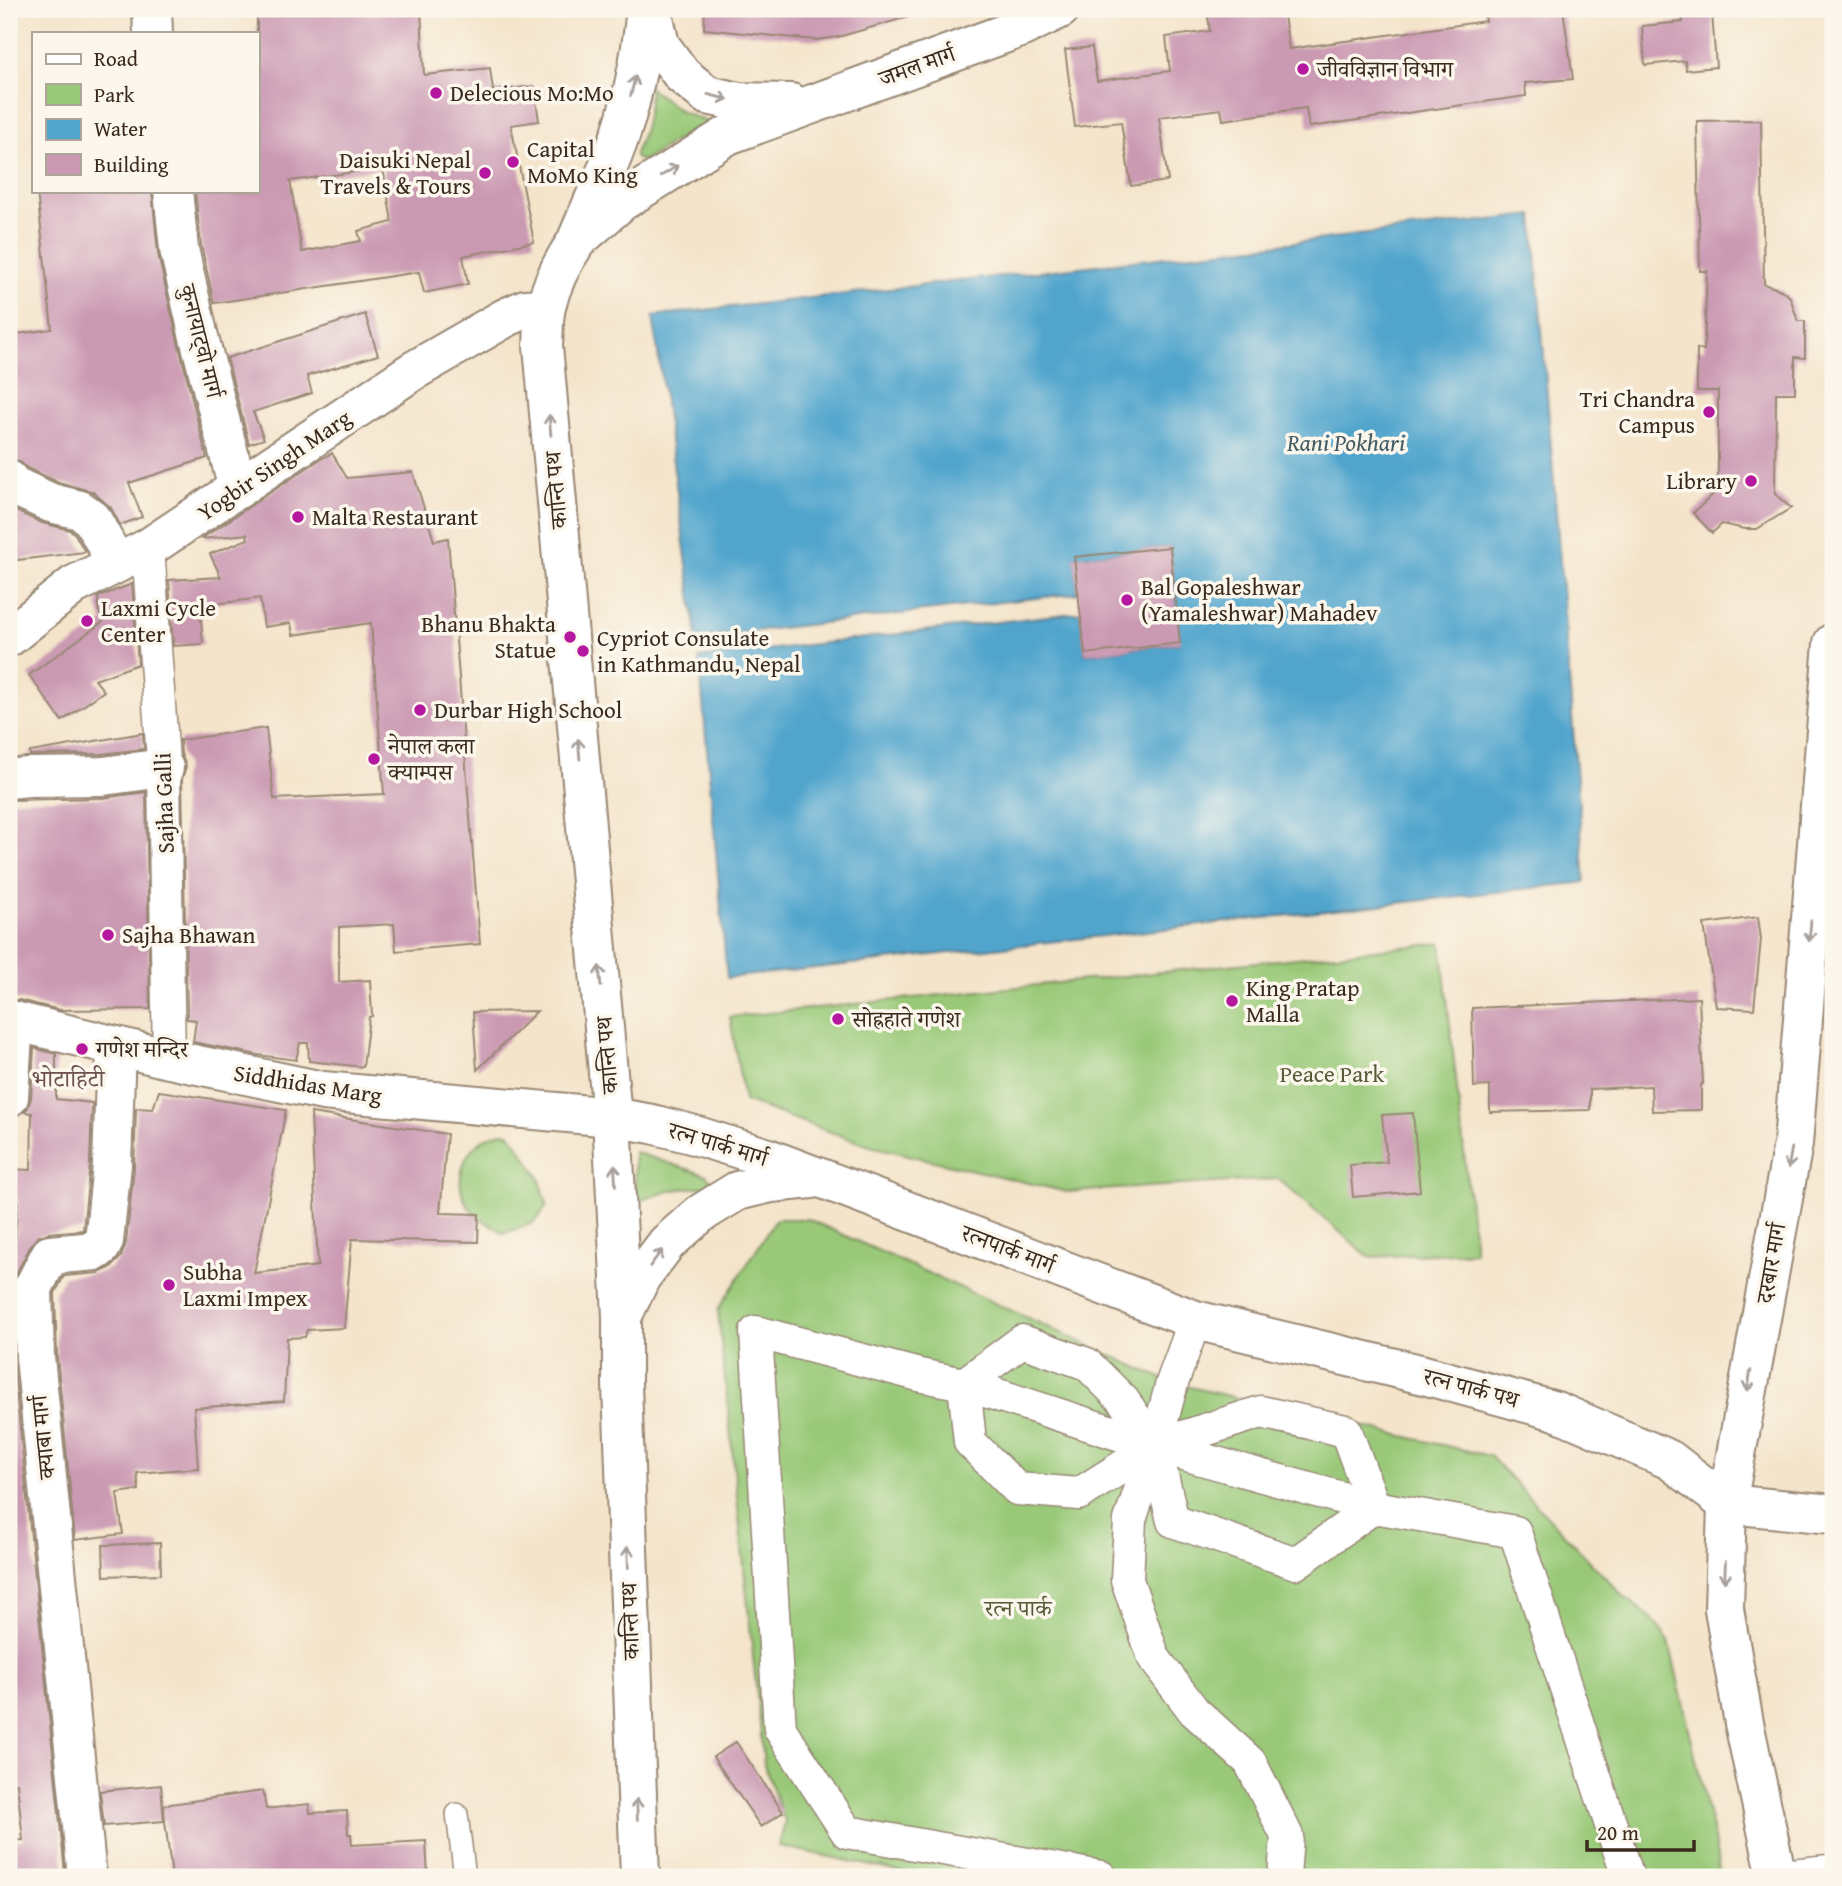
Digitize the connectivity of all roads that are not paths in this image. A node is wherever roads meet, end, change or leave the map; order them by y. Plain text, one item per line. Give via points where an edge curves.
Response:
1 (152, 9) edge
2 (646, 9) edge
3 (653, 9) edge
4 (1060, 9) edge
5 (153, 32) edge
6 (814, 103) junction
7 (173, 192) edge
8 (576, 242) junction
9 (545, 308) junction
10 (9, 480) edge
11 (238, 489) junction
12 (132, 556) junction
13 (9, 637) edge
14 (1833, 643) edge
15 (164, 768) junction
16 (9, 779) edge
17 (11, 1022) edge
18 (116, 1046) junction
19 (169, 1059) junction
20 (9, 1097) edge
21 (612, 1117) junction
22 (822, 1179) junction
23 (622, 1317) junction
24 (1195, 1320) junction
25 (964, 1384) junction
26 (1155, 1446) junction
27 (1727, 1504) junction
28 (1374, 1507) junction
29 (1833, 1514) edge
30 (457, 1814) dead end
31 (1833, 1865) edge
32 (1777, 1874) edge
33 (88, 1877) edge
34 (465, 1877) edge
35 (639, 1877) edge
36 (1101, 1877) edge
37 (1284, 1877) edge
38 (1628, 1877) edge

1 - 5 main road
8 -> 2 main road, कान्ति पथ via 617,145 633,90
3 -> 6 main road via 660,45 682,75 707,95 739,102
4 - 6 main road, जमल मार्ग
8 -> 6 main road, कान्ति पथ via 621,202 727,135
7 - 11 main road, कुनायाट्वो मार्ग via 179,249
8 - 9 main road, कान्ति पथ
9 - 11 main road, Yogbir Singh Marg via 505,317 413,371
21 -> 9 main road, कान्ति पथ via 543,346
10 - 12 main road via 51,503 80,510
11 - 12 main road, Yogbir Singh Marg
12 - 13 main road, Yogbir Singh Marg via 74,585
12 - 15 street, Sajha Galli
14 -> 27 main road, दरबार मार्ग via 1793,1144
15 - 16 main road via 103,776
15 - 19 street, Sajha Galli
17 - 18 main road, Siddhidas Marg
17 - 20 main road
18 - 19 main road, Siddhidas Marg
18 - 33 main road, क्याबा मार्ग via 104,1241 96,1251 50,1255 33,1288 36,1370
19 - 21 main road, Siddhidas Marg via 323,1091
21 - 22 main road, रत्न पार्क मार्ग via 736,1147
23 -> 21 main road, कान्ति पथ
23 -> 22 main road via 641,1277 667,1243 700,1214 737,1191
22 - 24 main road, रत्नपार्क मार्ग
35 -> 23 main road, कान्ति पथ
24 - 26 street
24 - 27 main road, रत्न पार्क पथ via 1556,1411 1670,1460
25 - 26 street
25 - 26 street via 1022,1341 1087,1364 1124,1400
25 - 26 street via 970,1442 1017,1489 1079,1494
25 - 36 street via 756,1332 780,1729 847,1832
26 - 28 street
26 - 28 street via 1261,1412 1346,1431
26 - 28 street via 1173,1521 1296,1563
26 - 37 street via 1130,1520 1127,1580 1154,1658 1194,1711 1250,1762 1287,1836
27 - 29 main road
27 -> 32 main road, दरबार मार्ग via 1724,1609
28 - 38 street via 1516,1532
30 - 34 lane
31 - 32 lane

